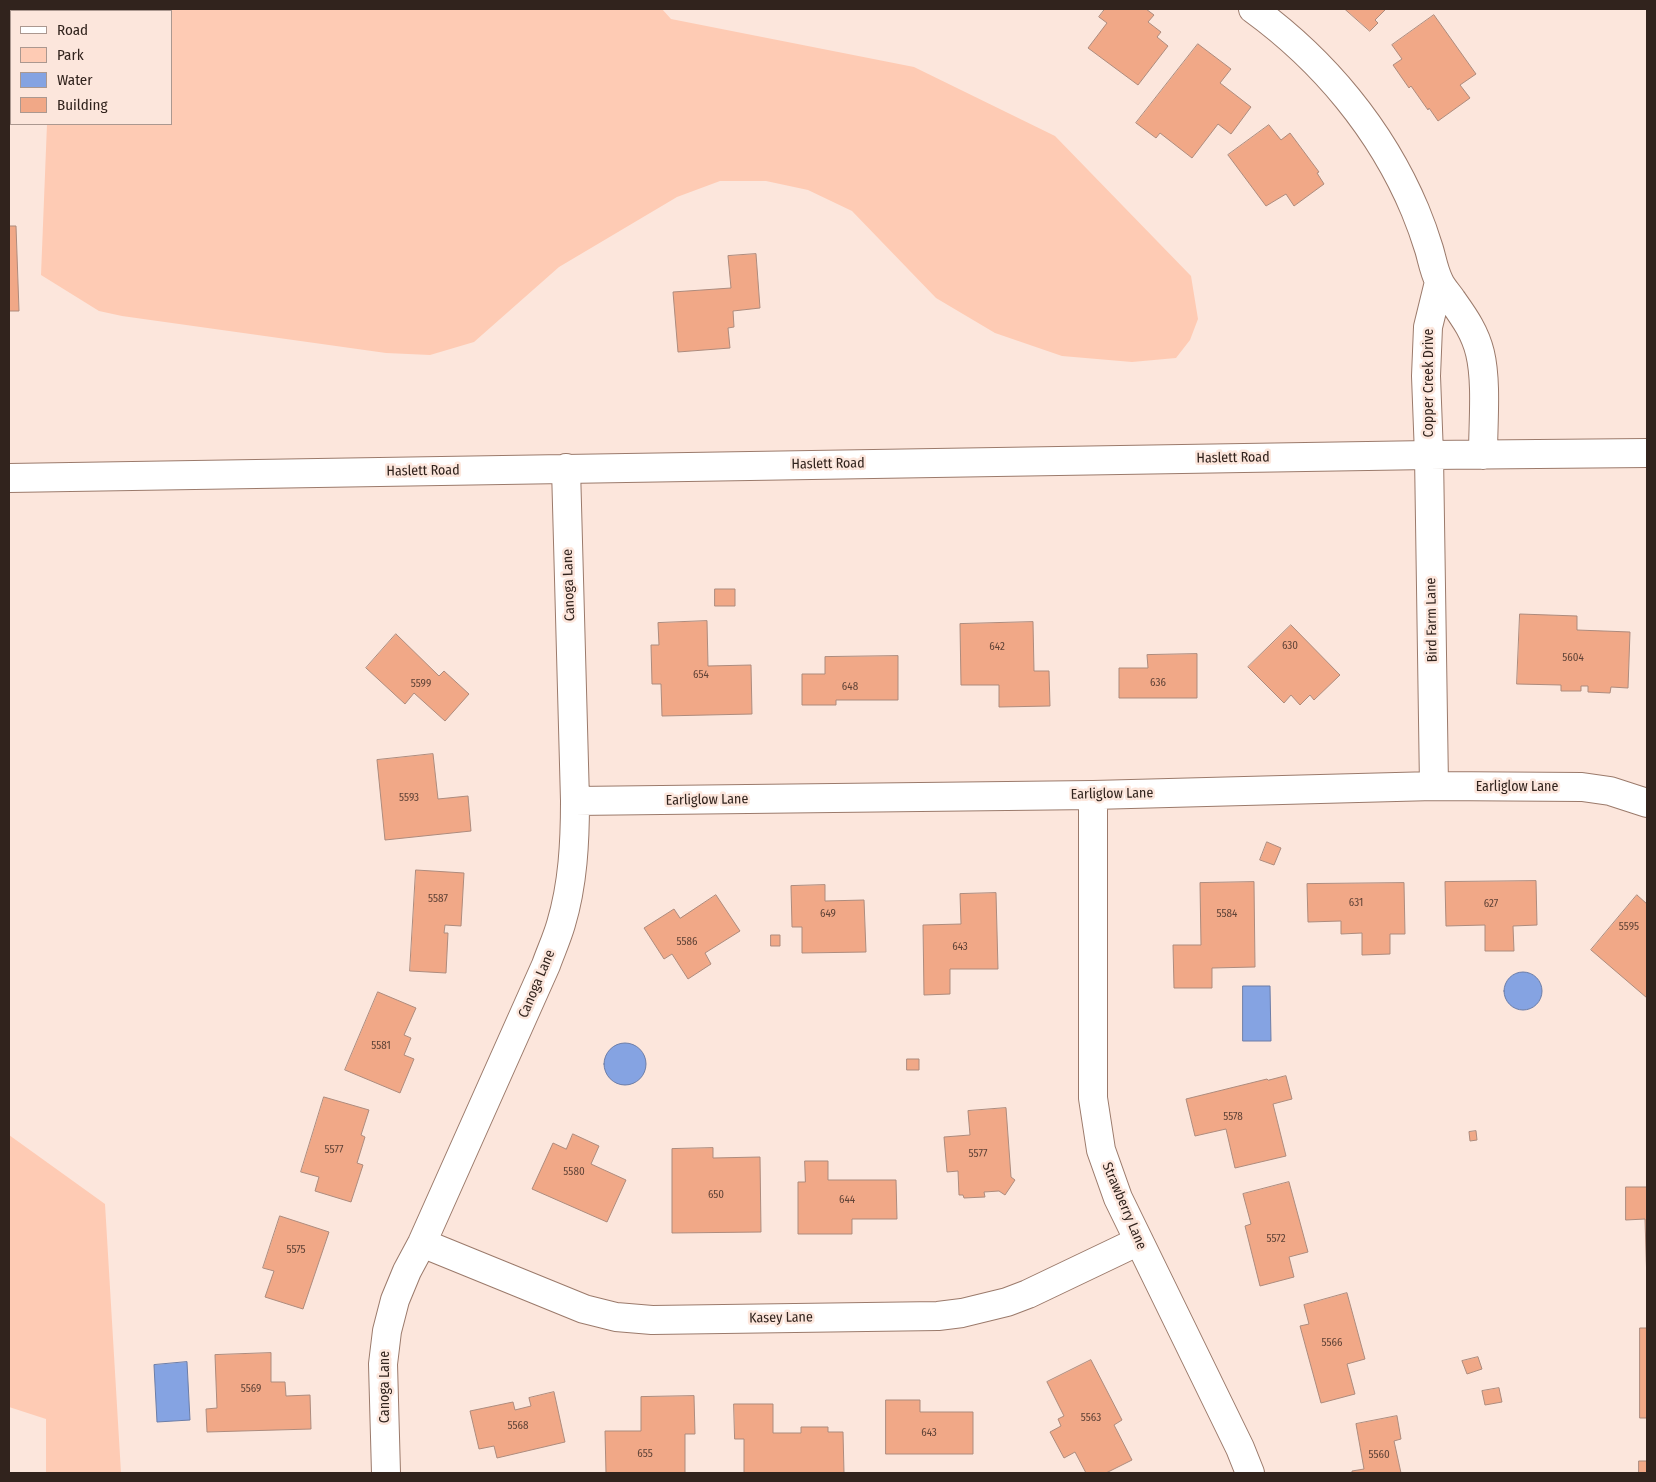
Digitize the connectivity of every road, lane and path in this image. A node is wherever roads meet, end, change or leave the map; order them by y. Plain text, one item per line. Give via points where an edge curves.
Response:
1 (1253, 9) edge
2 (1439, 282) junction
3 (1647, 453) edge
4 (1430, 455) junction
5 (1483, 455) junction
6 (566, 468) junction
7 (9, 478) edge
8 (1434, 786) junction
9 (1093, 795) junction
10 (575, 801) junction
11 (1647, 803) edge
12 (1139, 1241) junction
13 (422, 1243) junction
14 (386, 1473) edge
15 (1250, 1473) edge

1 - 2 street via 1302,48 1356,108 1398,175 1428,245
2 - 4 street, Copper Creek Drive via 1428,327 1426,376
2 - 5 street via 1465,317 1480,354
3 - 5 street, Haslett Road
4 - 5 street, Haslett Road
4 - 6 street, Haslett Road
4 - 8 street, Bird Farm Lane
6 - 7 street, Haslett Road
6 - 10 street, Canoga Lane
8 - 9 street, Earliglow Lane
8 - 11 street, Earliglow Lane via 1582,787 1610,791
9 - 10 street, Earliglow Lane
9 - 12 street, Strawberry Lane via 1094,1107 1101,1150 1109,1174
10 - 13 street, Canoga Lane via 574,850 561,924 546,965
12 - 13 street, Kasey Lane via 1028,1294 962,1313 652,1320 616,1317 584,1309
12 - 15 street, Strawberry Lane
13 - 14 street, Canoga Lane via 395,1300 387,1331 383,1364

